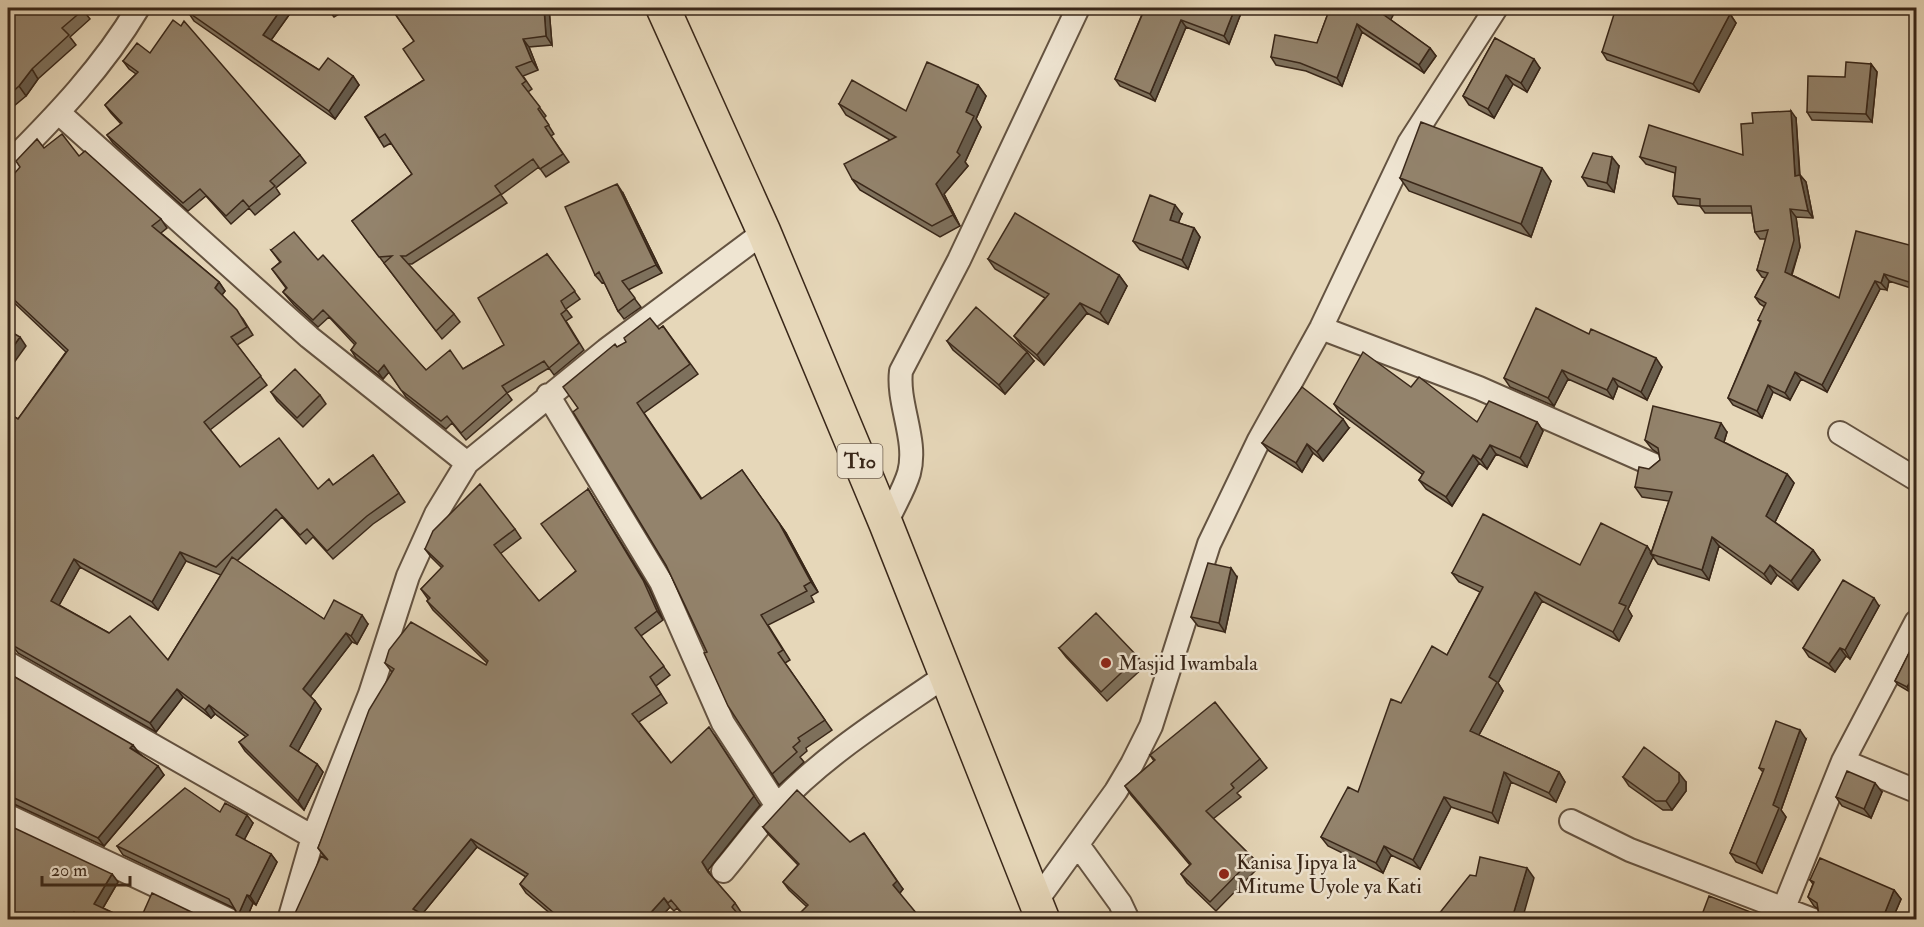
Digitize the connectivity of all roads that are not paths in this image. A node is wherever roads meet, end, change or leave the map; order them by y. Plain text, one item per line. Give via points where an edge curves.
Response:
1 (138, 8) edge
2 (663, 8) edge
3 (1078, 8) edge
4 (1496, 8) edge
5 (59, 113) junction
6 (8, 164) edge
7 (764, 232) junction
8 (1321, 328) junction
9 (548, 395) junction
10 (1840, 433) dead end
11 (467, 463) junction
12 (1654, 465) edge
13 (1917, 479) edge
14 (886, 524) junction
15 (1917, 622) edge
16 (8, 663) edge
17 (948, 674) junction
18 (1843, 761) junction
19 (1917, 792) edge
20 (777, 806) junction
21 (8, 816) edge
22 (1571, 821) dead end
23 (313, 837) junction
24 (1078, 845) junction
25 (723, 871) dead end
26 (1039, 911) edge
27 (1781, 913) edge
28 (229, 920) edge
29 (289, 920) edge
30 (1128, 920) edge
31 (1813, 920) edge

1 - 5 street via 119,40
2 - 7 highway, T10
3 - 14 street via 964,250 901,371 909,472
4 - 8 street via 1409,143
5 - 6 street
5 - 11 street via 309,337
7 - 9 street
7 - 14 highway, T10
8 - 12 street via 1479,388
8 - 24 street via 1259,440 1209,544 1146,735 1116,791
9 - 11 street
9 - 20 street via 650,562 723,723
10 - 13 street
11 - 23 street via 436,514 408,576 370,694
14 - 17 highway, T10
15 - 18 street
16 - 23 street
17 - 20 street via 868,729
17 - 26 highway, T10
18 - 19 street
18 - 27 street
20 - 25 street
21 - 28 street
22 - 27 street
23 - 29 street
24 - 26 street
24 - 30 street
27 - 31 street

